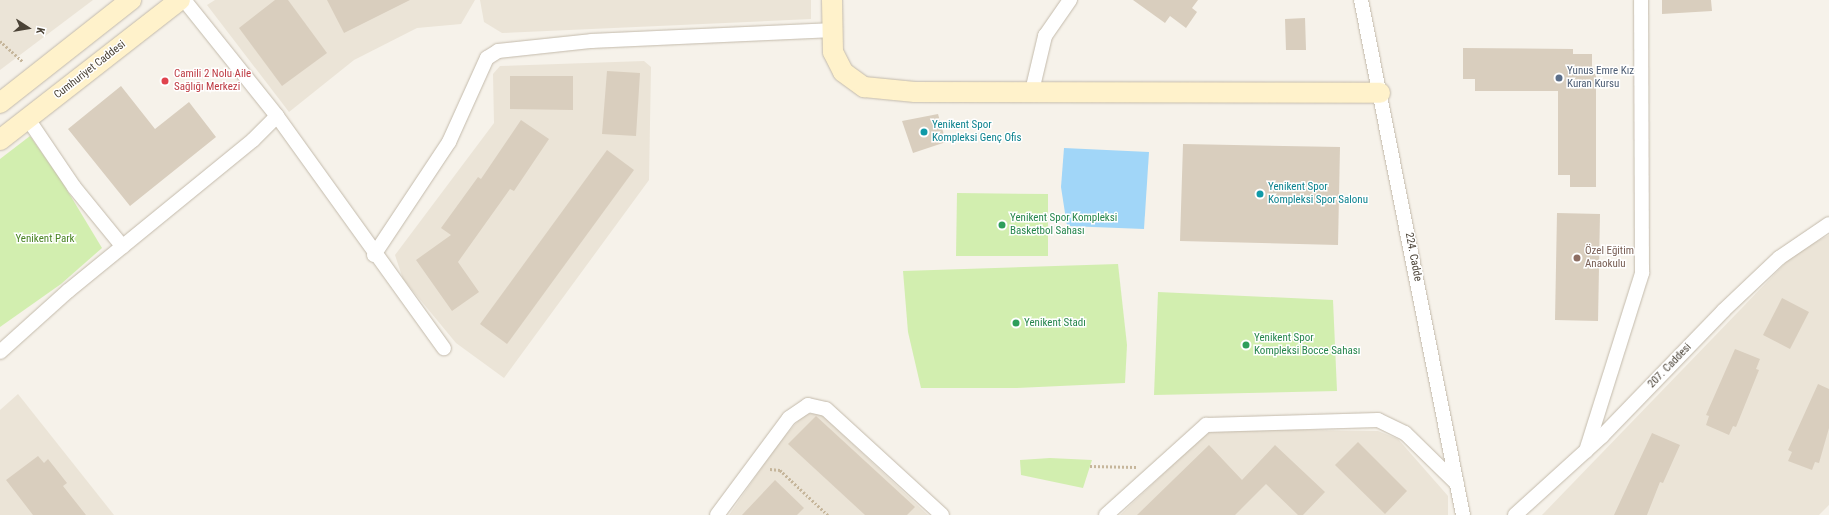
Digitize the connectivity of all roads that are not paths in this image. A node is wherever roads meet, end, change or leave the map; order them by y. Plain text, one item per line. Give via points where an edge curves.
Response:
1 (131, 0) edge
2 (180, 0) edge
3 (184, 0) edge
4 (832, 0) edge
5 (1070, 0) edge
6 (1361, 0) edge
7 (1641, 0) edge
8 (833, 30) junction
9 (1032, 91) junction
10 (1380, 93) junction
11 (0, 103) edge
12 (277, 116) junction
13 (28, 119) junction
14 (0, 140) edge
15 (1829, 224) edge
16 (123, 247) junction
17 (374, 254) junction
18 (444, 348) dead end
19 (0, 352) edge
20 (1586, 451) junction
21 (1457, 484) junction
22 (717, 515) edge
23 (942, 515) edge
24 (1106, 515) edge
25 (1464, 515) edge
26 (1515, 515) edge

1 - 11 street
2 - 13 street, Cumhuriyet Caddesi
3 - 12 street
4 - 8 street
5 - 9 street via 1045,36
6 - 10 street, 224. Cadde
7 - 20 street via 1642,273
8 - 9 street via 833,52 843,72 864,87 915,92
8 - 17 street via 592,41 498,51 487,58 449,142
9 - 10 street
10 - 21 street, 224. Cadde
12 - 16 street
12 - 17 street
13 - 14 street, Cumhuriyet Caddesi
13 - 16 street via 74,187
15 - 20 street, 207. Caddesi via 1780,258 1723,311
16 - 19 street via 68,291
17 - 18 street
20 - 26 street, 207. Caddesi
21 - 24 street via 1405,433 1378,420 1206,425
21 - 25 street, 224. Cadde
22 - 23 street via 789,418 808,405 826,409

